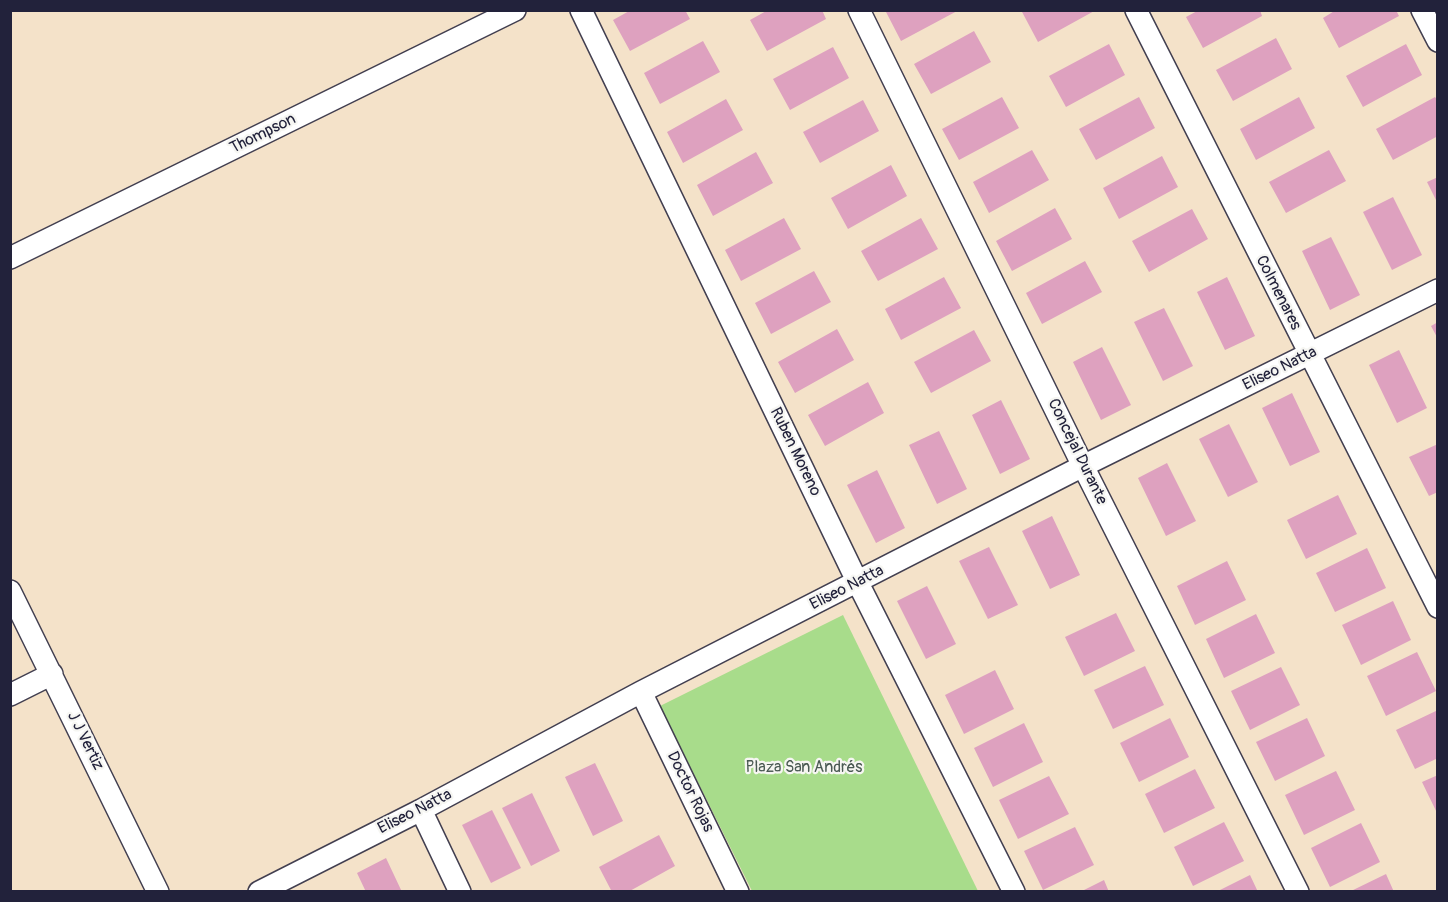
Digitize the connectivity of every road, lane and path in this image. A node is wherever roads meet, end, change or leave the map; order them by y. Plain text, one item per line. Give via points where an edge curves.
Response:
1 (515, 10) edge
2 (581, 10) edge
3 (860, 10) edge
4 (1136, 10) edge
5 (1422, 10) edge
6 (1437, 41) edge
7 (10, 258) edge
8 (1437, 290) edge
9 (1309, 355) junction
10 (1083, 466) junction
11 (858, 583) junction
12 (10, 591) edge
13 (1437, 606) edge
14 (52, 674) junction
15 (641, 692) junction
16 (10, 695) edge
17 (421, 810) junction
18 (158, 891) edge
19 (258, 891) edge
20 (460, 891) edge
21 (738, 891) edge
22 (1014, 891) edge
23 (1298, 891) edge

1 - 7 street, Thompson
2 - 11 street, Ruben Moreno
3 - 10 street, Concejal Durante
4 - 9 street, Colmenares
5 - 6 street
8 - 9 street, Eliseo Natta
9 - 10 street, Eliseo Natta
9 - 13 street, Colmenares
10 - 11 street, Eliseo Natta
10 - 23 street, Concejal Durante
11 - 15 street, Eliseo Natta
11 - 22 street, Ruben Moreno
12 - 14 street, J J Vertiz
14 - 16 street
14 - 18 street, J J Vertiz
15 - 17 street, Eliseo Natta
15 - 21 street, Doctor Rojas
17 - 19 street, Eliseo Natta
17 - 20 street

